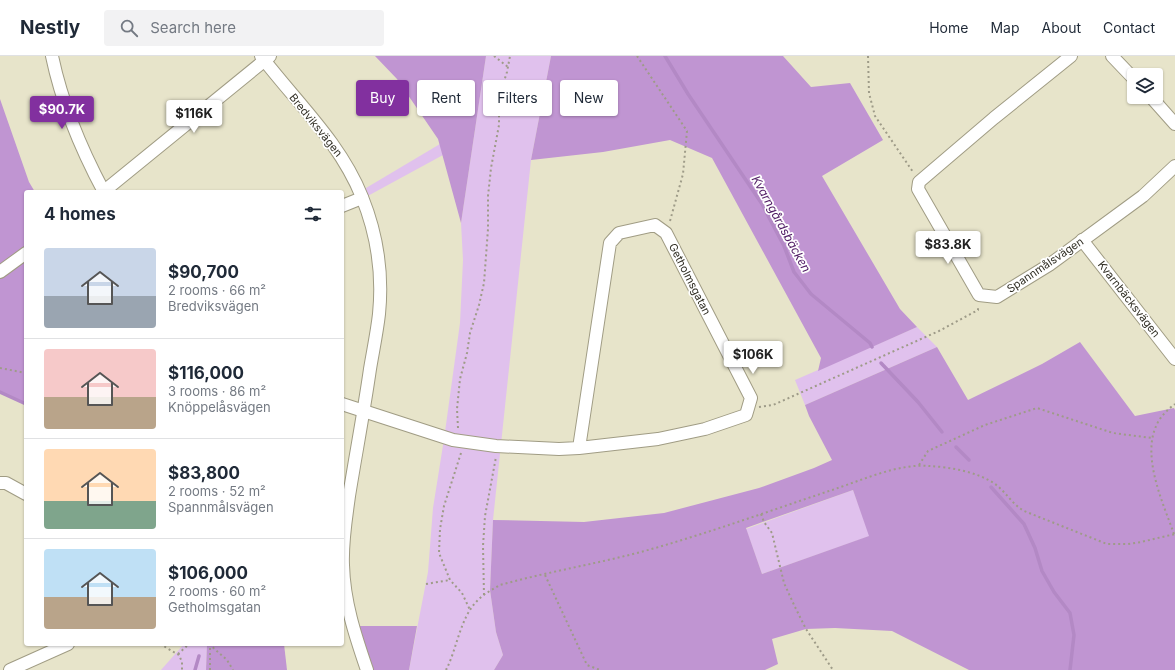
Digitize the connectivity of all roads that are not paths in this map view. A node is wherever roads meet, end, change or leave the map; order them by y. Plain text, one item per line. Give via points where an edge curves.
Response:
1 (52, 56) edge
2 (1071, 56) edge
3 (1112, 56) edge
4 (265, 57) edge
5 (1127, 72) edge
6 (1156, 104) edge
7 (1175, 124) edge
8 (1175, 166) edge
9 (103, 190) edge
10 (106, 190) edge
11 (362, 198) junction
12 (344, 205) edge
13 (1082, 240) junction
14 (24, 254) edge
15 (0, 272) edge
16 (1175, 359) edge
17 (344, 405) edge
18 (363, 412) junction
19 (579, 448) junction
20 (0, 483) edge
21 (24, 493) edge
22 (344, 534) edge
23 (344, 572) edge
24 (64, 646) edge
25 (10, 670) edge
26 (367, 670) edge

1 - 9 street via 74,130
2 - 13 street, Spannmålsvägen via 919,182 918,189 979,295 997,297
3 - 5 street
4 - 10 street
4 - 11 street, Bredviksvägen via 337,149
6 - 7 street
8 - 13 street, Spannmålsvägen via 1143,196
11 - 12 street
11 - 18 street, Bredviksvägen via 375,236 380,289 379,314
13 - 16 street, Kvarnbäcksvägen
14 - 15 street
17 - 18 street
18 - 19 street via 458,441 496,446
18 - 22 street, Bredviksvägen
19 - 19 street, Getholmsgatan via 658,439 705,429 746,415 751,398 666,234 655,225 619,233 610,242
20 - 21 street via 6,482
23 - 26 street, Bredviksvägen via 349,613
24 - 25 street

